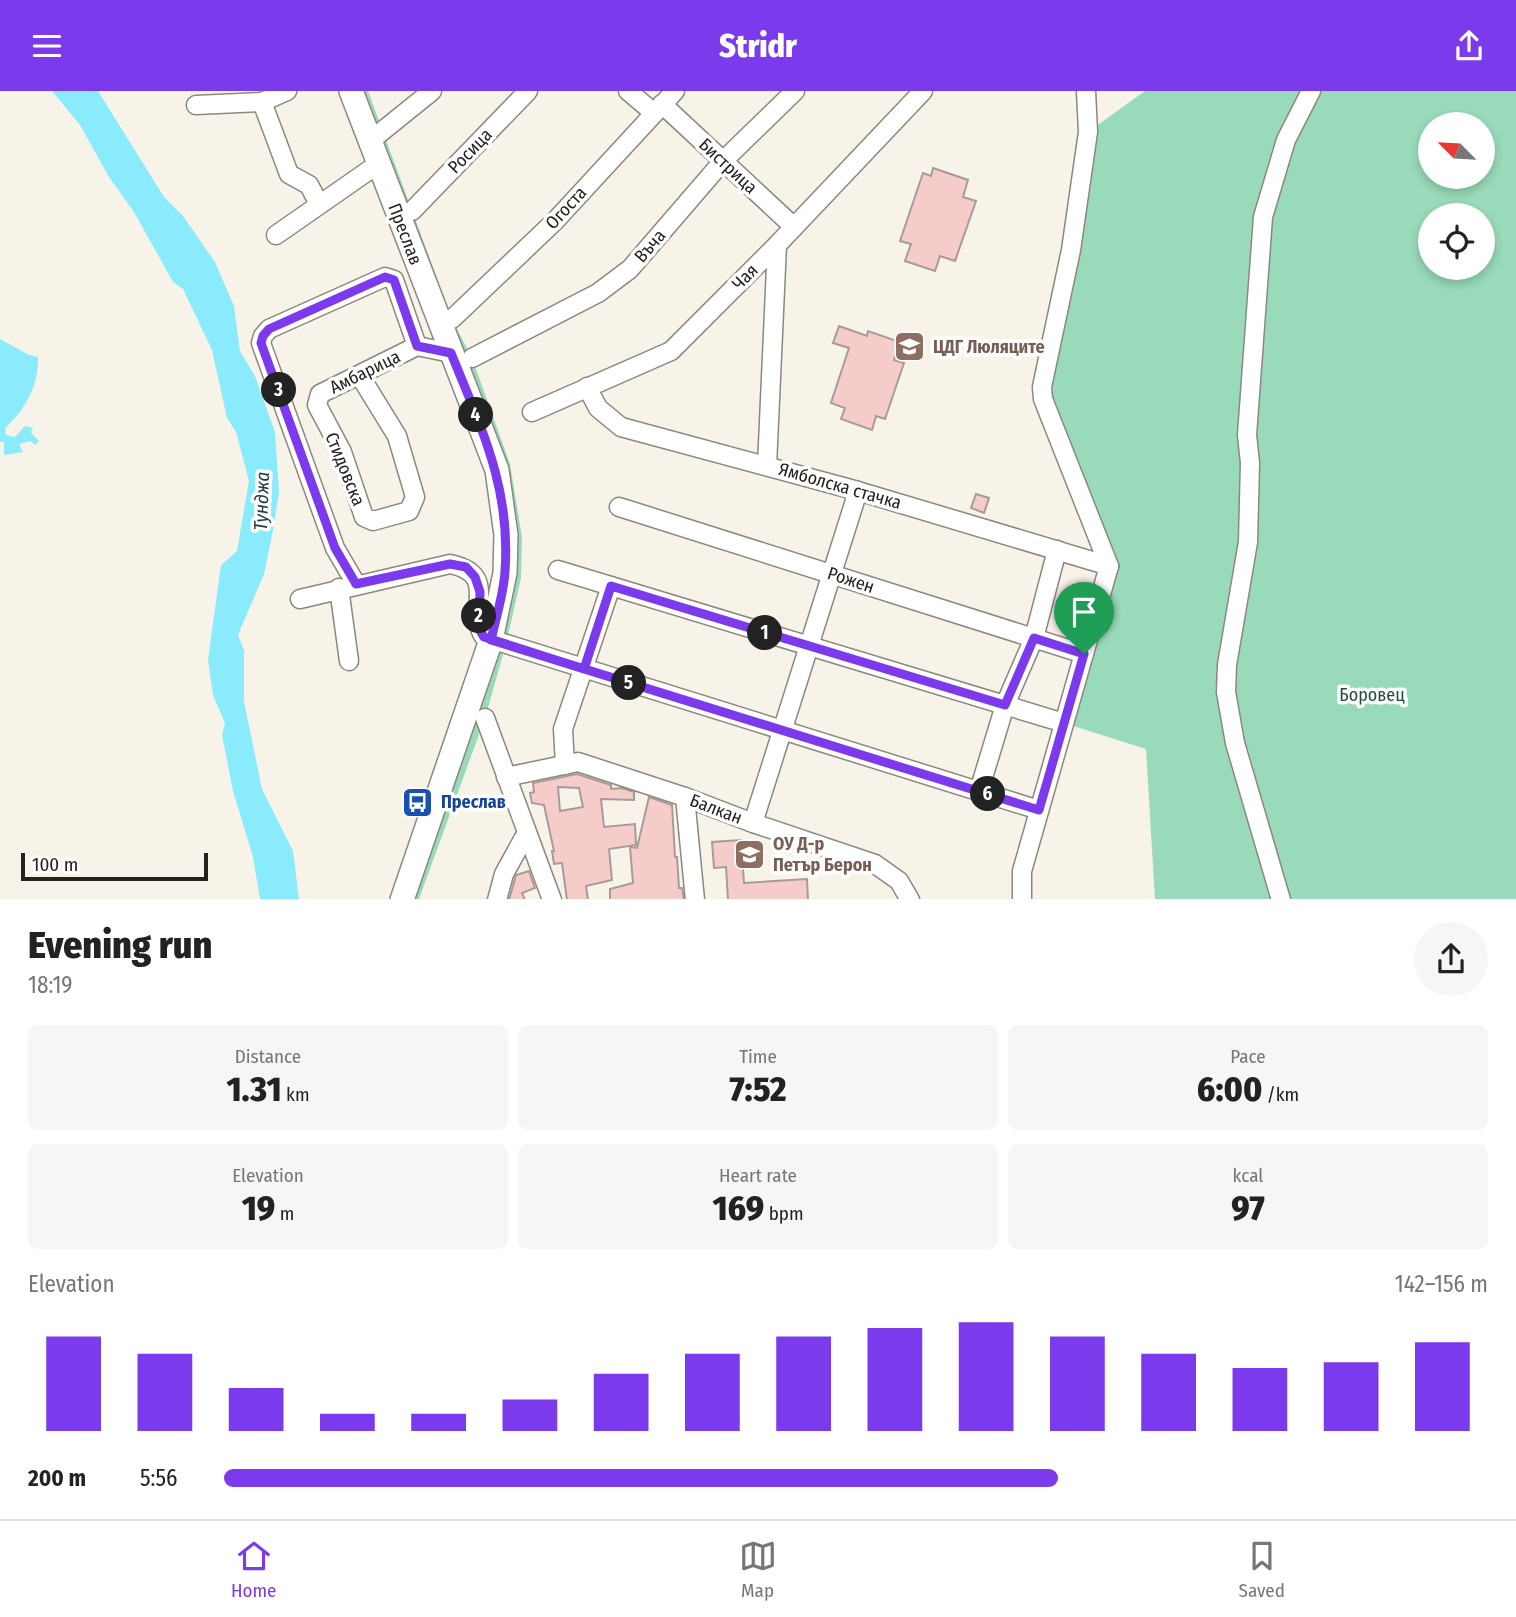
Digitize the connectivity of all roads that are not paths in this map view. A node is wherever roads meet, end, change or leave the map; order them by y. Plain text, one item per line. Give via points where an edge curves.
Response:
1 (287, 91) edge
2 (351, 91) edge
3 (432, 91) edge
4 (528, 91) edge
5 (628, 91) edge
6 (795, 91) edge
7 (923, 91) edge
8 (1086, 91) edge
9 (1311, 91) edge
10 (262, 102) junction
11 (664, 103) edge
12 (196, 105) dead end
13 (370, 141) junction
14 (723, 161) junction
15 (378, 164) junction
16 (319, 205) junction
17 (412, 211) dead end
18 (794, 227) junction
19 (276, 235) dead end
20 (777, 245) junction
21 (452, 319) dead end
22 (417, 346) junction
23 (462, 355) junction
24 (360, 376) junction
25 (587, 387) junction
26 (320, 394) joint
27 (532, 412) dead end
28 (767, 466) junction
29 (858, 491) junction
30 (619, 507) dead end
31 (1057, 550) junction
32 (1109, 566) junction
33 (558, 570) dead end
34 (831, 574) junction
35 (348, 586) junction
36 (611, 586) junction
37 (299, 599) dead end
38 (1034, 638) junction
39 (499, 642) junction
40 (809, 646) junction
41 (1084, 654) junction
42 (349, 661) dead end
43 (584, 669) junction
44 (1005, 705) junction
45 (485, 718) dead end
46 (1064, 723) junction
47 (782, 730) junction
48 (565, 765) junction
49 (506, 777) junction
50 (979, 791) junction
51 (685, 797) junction
52 (1039, 810) junction
53 (753, 823) junction
54 (526, 834) junction
55 (402, 899) edge
56 (497, 899) edge
57 (552, 899) edge
58 (695, 899) edge
59 (909, 899) edge
60 (1022, 899) edge
61 (1281, 899) edge

1 - 10 street
2 - 13 main road, Преслав
3 - 13 street
4 - 17 street, Росица
5 - 11 street, Бистрица
6 - 14 street, Въча
7 - 18 street, Чая
8 - 32 street via 1088,132 1071,250 1042,387
9 - 61 street via 1286,140 1263,217 1247,435 1248,542 1227,665 1226,692 1235,743
10 - 12 street
10 - 16 street via 289,174 309,185
11 - 14 street, Бистрица
11 - 21 street, Огоста via 555,221
13 - 15 main road, Преслав
14 - 18 street, Бистрица
14 - 23 street, Въча via 630,269 598,293
15 - 16 street
15 - 23 main road, Преслав
16 - 19 street
18 - 20 street, Чая
20 - 25 street, Чая via 671,351
20 - 28 street
22 - 23 street, Амбарица
22 - 24 street, Амбарица
22 - 35 street via 394,280 385,277 269,329 263,336 261,343
23 - 39 main road, Преслав via 503,503 505,573
24 - 26 street, Амбарица
24 - 26 street, Стидовска via 397,436 415,497 409,511 373,521 364,517 342,452 317,405
25 - 27 street, Чая
25 - 28 street, Ямболска стачка via 598,408 621,427
28 - 29 street, Ямболска стачка
29 - 31 street, Ямболска стачка
29 - 34 street
30 - 34 street, Рожен
31 - 32 street, Ямболска стачка
31 - 38 street
32 - 41 street
33 - 36 street
34 - 38 street, Рожен
34 - 40 street
35 - 37 street
35 - 39 street via 450,564 466,567 480,592 479,629 484,637
35 - 42 street
36 - 40 street
36 - 43 street
38 - 41 street, Рожен
38 - 44 street
39 - 43 street
39 - 55 main road, Преслав
40 - 44 street
40 - 47 street
41 - 46 street
43 - 47 street
43 - 48 street via 563,729
44 - 46 street
44 - 50 street
45 - 49 street
46 - 52 street
47 - 50 street
47 - 53 street
48 - 49 street, Балкан
48 - 51 street, Балкан via 578,762
49 - 54 street
50 - 52 street
51 - 53 street, Балкан
51 - 58 street
52 - 60 street via 1022,871
53 - 59 street, Балкан via 875,864 899,881
54 - 56 street via 504,874
54 - 57 street

